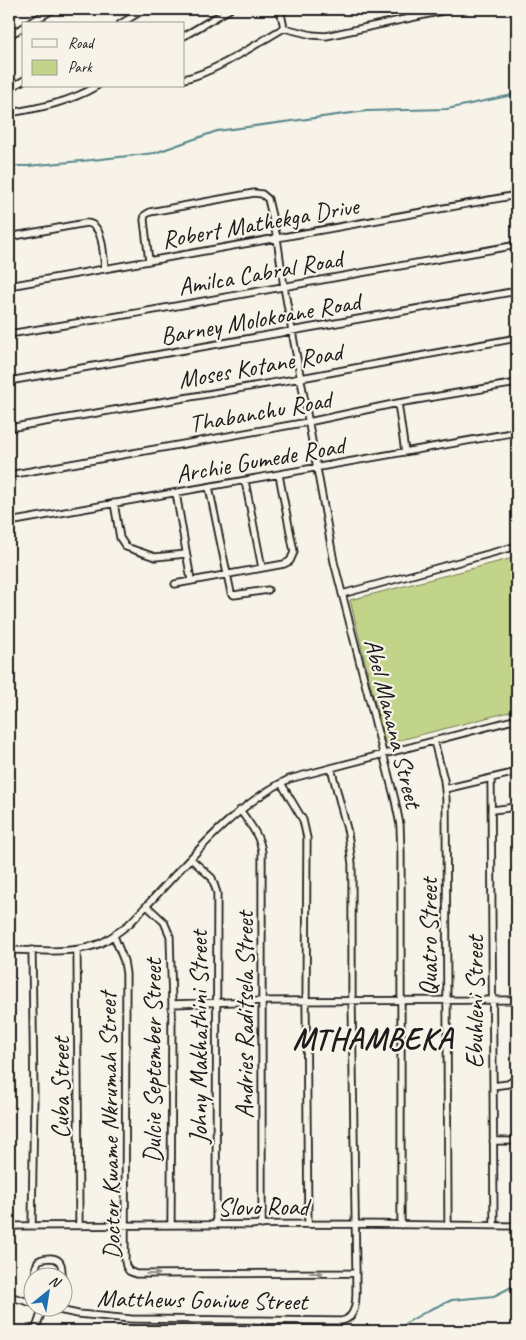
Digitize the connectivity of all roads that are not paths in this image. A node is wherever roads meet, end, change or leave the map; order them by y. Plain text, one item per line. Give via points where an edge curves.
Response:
1 (54, 9) edge
2 (145, 9) edge
3 (230, 9) edge
4 (280, 9) edge
5 (452, 9) edge
6 (31, 22) edge
7 (123, 22) edge
8 (22, 27) edge
9 (284, 28) junction
10 (9, 35) edge
11 (185, 35) edge
12 (185, 79) edge
13 (22, 81) edge
14 (93, 88) edge
15 (9, 89) edge
16 (9, 113) edge
17 (517, 195) edge
18 (9, 237) edge
19 (277, 238) junction
20 (517, 245) edge
21 (150, 260) junction
22 (105, 269) junction
23 (9, 286) edge
24 (284, 287) junction
25 (517, 291) edge
26 (293, 331) junction
27 (9, 334) edge
28 (517, 338) edge
29 (301, 378) junction
30 (9, 381) edge
31 (517, 384) edge
32 (398, 403) junction
33 (308, 422) junction
34 (9, 428) edge
35 (517, 432) edge
36 (405, 452) junction
37 (318, 468) junction
38 (9, 475) edge
39 (279, 475) junction
40 (245, 481) junction
41 (209, 487) junction
42 (176, 493) junction
43 (114, 503) junction
44 (9, 522) edge
45 (517, 546) edge
46 (186, 554) junction
47 (262, 568) junction
48 (226, 574) junction
49 (191, 580) junction
50 (175, 584) dead end
51 (268, 590) dead end
52 (342, 594) junction
53 (517, 719) edge
54 (434, 741) junction
55 (384, 754) junction
56 (330, 768) junction
57 (517, 772) edge
58 (491, 778) junction
59 (281, 783) junction
60 (445, 788) junction
61 (517, 807) edge
62 (240, 810) junction
63 (492, 810) junction
64 (191, 859) junction
65 (147, 906) junction
66 (114, 936) junction
67 (9, 950) edge
68 (32, 950) junction
69 (78, 950) junction
70 (400, 1000) junction
71 (517, 1000) edge
72 (263, 1001) junction
73 (352, 1001) junction
74 (447, 1001) junction
75 (493, 1001) junction
76 (218, 1002) junction
77 (306, 1002) junction
78 (172, 1004) junction
79 (517, 1078) edge
80 (493, 1086) junction
81 (493, 1141) junction
82 (517, 1141) edge
83 (308, 1224) junction
84 (354, 1224) junction
85 (79, 1225) junction
86 (126, 1225) junction
87 (171, 1225) junction
88 (216, 1225) junction
89 (262, 1225) junction
90 (401, 1225) junction
91 (448, 1225) junction
92 (494, 1225) junction
93 (9, 1226) edge
94 (32, 1226) junction
95 (517, 1226) edge
96 (36, 1268) edge
97 (61, 1268) edge
98 (356, 1273) junction
99 (9, 1296) edge
100 (22, 1300) edge
101 (72, 1312) edge
102 (40, 1318) edge
103 (35, 1331) edge

1 - 6 street
2 - 7 street
3 - 11 street
4 - 9 street
5 - 9 street via 326,36
8 - 10 street
9 - 12 street via 211,69
13 - 15 street
14 - 16 street via 61,102
17 - 19 street, Robert Mathekga Drive
18 - 22 street via 92,224 100,232
19 - 21 street, Robert Mathekga Drive
19 - 21 street, Abel Manana Street via 268,200 259,193 180,206 145,215
19 - 24 street, Abel Manana Street
20 - 24 street, Amilca Cabral Road
21 - 22 street, Robert Mathekga Drive
22 - 23 street, Robert Mathekga Drive
24 - 26 street, Abel Manana Street
24 - 27 street, Amilca Cabral Road
25 - 26 street, Barney Molokoane Road
26 - 29 street, Abel Manana Street
26 - 30 street, Barney Molokoane Road
28 - 29 street, Moses Kotane Road
29 - 33 street, Abel Manana Street
29 - 34 street, Moses Kotane Road
31 - 32 street, Thabanchu Road
32 - 33 street, Thabanchu Road
32 - 36 street
33 - 37 street, Abel Manana Street
33 - 38 street, Thabanchu Road
35 - 36 street, Archie Gumede Road
36 - 37 street, Archie Gumede Road
37 - 39 street, Archie Gumede Road
37 - 52 street, Abel Manana Street
39 - 40 street, Archie Gumede Road
39 - 47 street via 294,552 290,561
40 - 41 street, Archie Gumede Road
40 - 47 street
41 - 42 street, Archie Gumede Road
41 - 48 street
42 - 43 street, Archie Gumede Road
42 - 46 street
43 - 44 street, Archie Gumede Road
43 - 46 street via 120,538 126,547 155,558
45 - 52 street
46 - 49 street
47 - 48 street
48 - 49 street
48 - 51 street via 232,594
49 - 50 street
52 - 55 street, Abel Manana Street
53 - 54 street
54 - 55 street
54 - 60 street, Quatro Street
55 - 56 street
55 - 70 street, Abel Manana Street via 401,836
56 - 59 street
56 - 73 street via 352,853
57 - 58 street
58 - 60 street
58 - 63 street, Ebuhleni Street
59 - 62 street
59 - 77 street via 303,820 307,838
60 - 74 street, Quatro Street
61 - 63 street
62 - 64 street
62 - 72 street, Andries Raditsela Street via 261,846
63 - 75 street, Ebuhleni Street
64 - 65 street
64 - 76 street, Johny Makhathini Street via 212,878 216,887
65 - 66 street
65 - 78 street, Dulcie September Street via 164,922 170,936
66 - 69 street
66 - 86 street, Doctor Kwame Nkrumah Street via 126,967
67 - 68 street
68 - 69 street
68 - 94 street
69 - 85 street, Cuba Street
70 - 73 street
70 - 74 street
70 - 90 street, Abel Manana Street
71 - 75 street
72 - 76 street
72 - 77 street
72 - 89 street, Andries Raditsela Street
73 - 77 street
73 - 84 street
74 - 75 street
74 - 91 street, Quatro Street
75 - 80 street, Ebuhleni Street
76 - 78 street
76 - 88 street, Johny Makhathini Street
77 - 83 street
78 - 87 street, Dulcie September Street
79 - 80 street via 508,1084
80 - 81 street, Ebuhleni Street
81 - 82 street
81 - 92 street, Ebuhleni Street
83 - 84 street, Slovo Road
83 - 89 street, Slovo Road
84 - 90 street, Slovo Road
84 - 98 street
85 - 86 street, Slovo Road
85 - 94 street, Slovo Road
86 - 87 street, Slovo Road
86 -> 98 street, Doctor Kwame Nkrumah Street via 126,1266 132,1273
87 - 88 street, Slovo Road
88 - 89 street, Slovo Road
90 - 91 street, Slovo Road
91 - 92 street, Slovo Road
92 - 95 street, Slovo Road
93 - 94 street, Slovo Road
96 - 97 street via 38,1261 44,1258 60,1260
98 - 101 street, Matthews Goniwe Street via 353,1315 341,1321 148,1320
99 - 100 street
102 - 103 street

